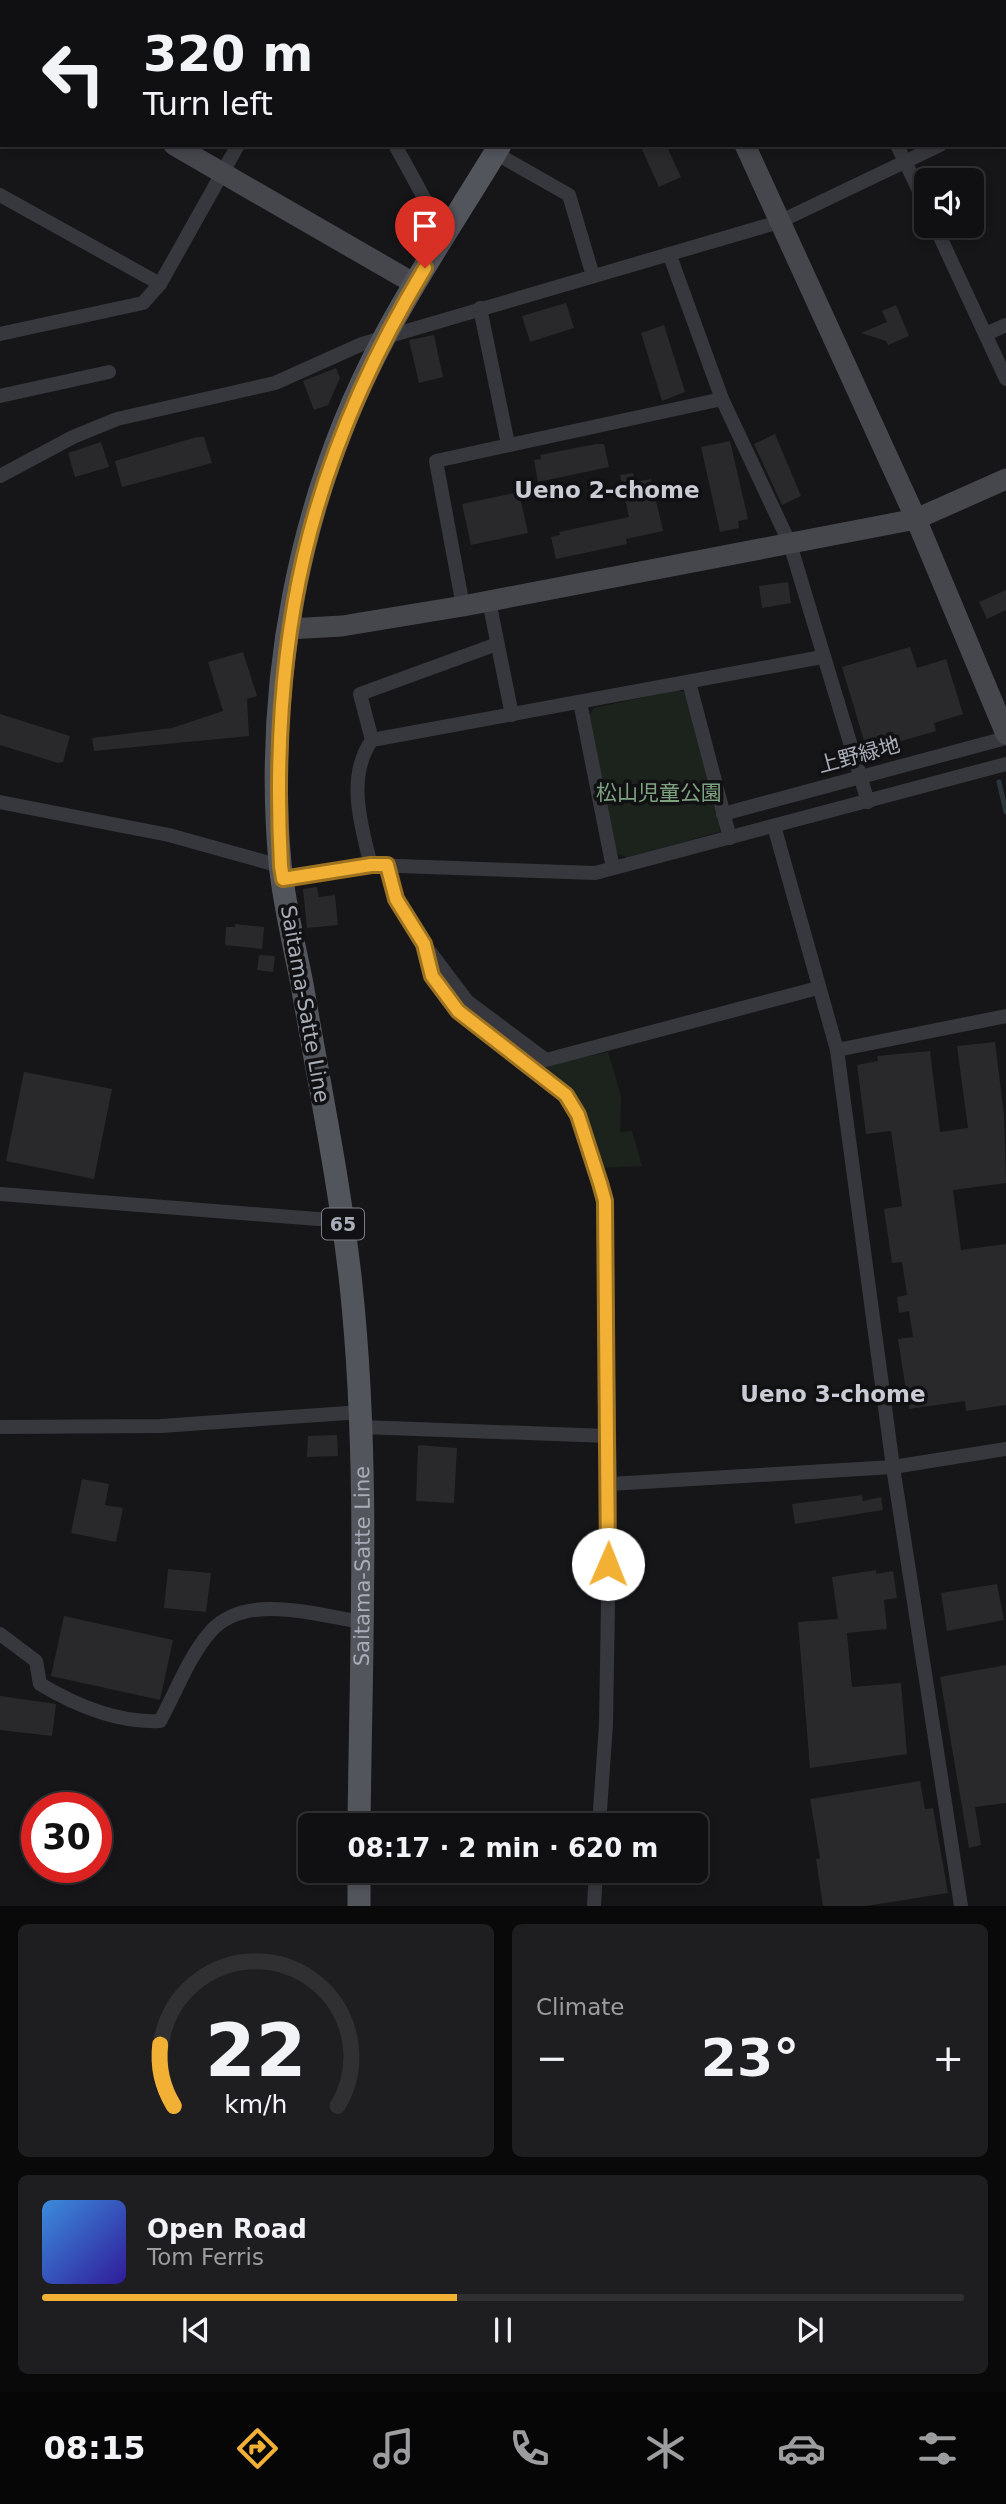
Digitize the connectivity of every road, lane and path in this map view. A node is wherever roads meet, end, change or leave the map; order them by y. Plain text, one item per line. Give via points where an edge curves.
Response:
1 (178, 147) edge
2 (237, 147) edge
3 (396, 147) edge
4 (746, 147) edge
5 (898, 147) edge
6 (936, 147) edge
7 (497, 149) edge
8 (906, 163) junction
9 (223, 172) junction
10 (914, 180) edge
11 (0, 195) edge
12 (779, 222) junction
13 (445, 236) junction
14 (942, 238) edge
15 (670, 256) junction
16 (593, 276) junction
17 (160, 284) junction
18 (415, 284) junction
19 (480, 309) junction
20 (1006, 326) edge
21 (0, 334) edge
22 (986, 334) junction
23 (383, 339) junction
24 (109, 372) dead end
25 (1006, 379) edge
26 (0, 396) edge
27 (722, 399) junction
28 (508, 444) junction
29 (0, 475) edge
30 (1006, 478) edge
31 (916, 519) junction
32 (790, 544) junction
33 (489, 601) junction
34 (463, 606) junction
35 (288, 629) junction
36 (497, 644) junction
37 (822, 657) junction
38 (689, 682) junction
39 (580, 702) junction
40 (512, 715) junction
41 (1006, 736) edge
42 (372, 740) junction
43 (1006, 764) edge
44 (860, 776) junction
45 (0, 802) edge
46 (868, 802) junction
47 (723, 814) junction
48 (774, 826) junction
49 (730, 838) junction
50 (371, 865) junction
51 (387, 865) junction
52 (613, 868) junction
53 (282, 873) junction
54 (424, 944) junction
55 (818, 988) junction
56 (1006, 1016) edge
57 (837, 1050) junction
58 (0, 1194) edge
59 (342, 1221) junction
60 (362, 1420) junction
61 (0, 1427) edge
62 (608, 1436) junction
63 (1006, 1449) edge
64 (893, 1467) junction
65 (610, 1484) junction
66 (361, 1622) junction
67 (0, 1634) edge
68 (359, 1813) edge
69 (600, 1813) edge
70 (359, 1883) edge
71 (595, 1883) edge
72 (359, 1906) edge
73 (594, 1906) edge
74 (961, 1906) edge

1 - 9 street
2 - 9 street
3 - 13 street
4 - 12 street
5 - 8 street
6 - 8 street
7 - 13 main road, Saitama-Satte Line / 65
7 - 16 street via 569,195
8 - 10 street
8 - 12 street
9 - 17 street
9 - 18 street
11 - 17 street
12 - 15 street
12 - 31 street
13 - 18 main road, Saitama-Satte Line / 65
14 - 22 street
15 - 16 street
15 - 27 street
16 - 19 street
17 - 21 street via 143,303
18 - 23 main road, Saitama-Satte Line / 65
19 - 23 street
19 - 28 street
20 - 22 street
22 - 25 street
23 - 29 street via 275,383 117,419
23 - 35 main road, Saitama-Satte Line / 65 via 344,425 316,505
24 - 26 street
27 - 28 street
27 - 32 street
28 - 34 street via 436,461
30 - 31 street
31 - 32 street
31 - 41 street
32 - 33 street
32 - 37 street
33 - 34 street
33 - 36 street
34 - 35 street via 342,626
35 - 53 main road, Saitama-Satte Line / 65 via 277,747
36 - 40 street
36 - 42 street via 360,694
37 - 38 street
37 - 44 street
38 - 39 street
38 - 47 street
39 - 40 street
39 - 52 street
40 - 42 street
41 - 44 street, 上野緑地
42 - 50 street via 366,748 357,793
43 - 46 street
44 - 46 street
44 - 47 street, 上野緑地
45 - 53 street via 169,835
46 - 48 street
47 - 49 street
48 - 49 street
48 - 55 street
49 - 52 street
50 - 51 street
50 - 53 street
51 - 52 street via 595,873
51 - 54 street via 396,899
53 - 59 main road, Saitama-Satte Line / 65
54 - 55 street via 467,1001 546,1060
54 - 62 street via 432,976 458,1011 566,1095 578,1115 605,1201
55 - 57 street
56 - 57 street
57 - 64 street
58 - 59 street
59 - 60 main road, Saitama-Satte Line / 65
60 - 61 street
60 - 62 street
60 - 66 main road, Saitama-Satte Line / 65
62 - 65 street
63 - 64 street
64 - 65 street
64 - 74 street
65 - 69 street
66 - 67 street via 281,1610 244,1611 213,1629 202,1643 160,1721 143,1722 74,1704 40,1684 36,1661
66 - 68 main road, Saitama-Satte Line / 65
70 - 72 main road
71 - 73 street

